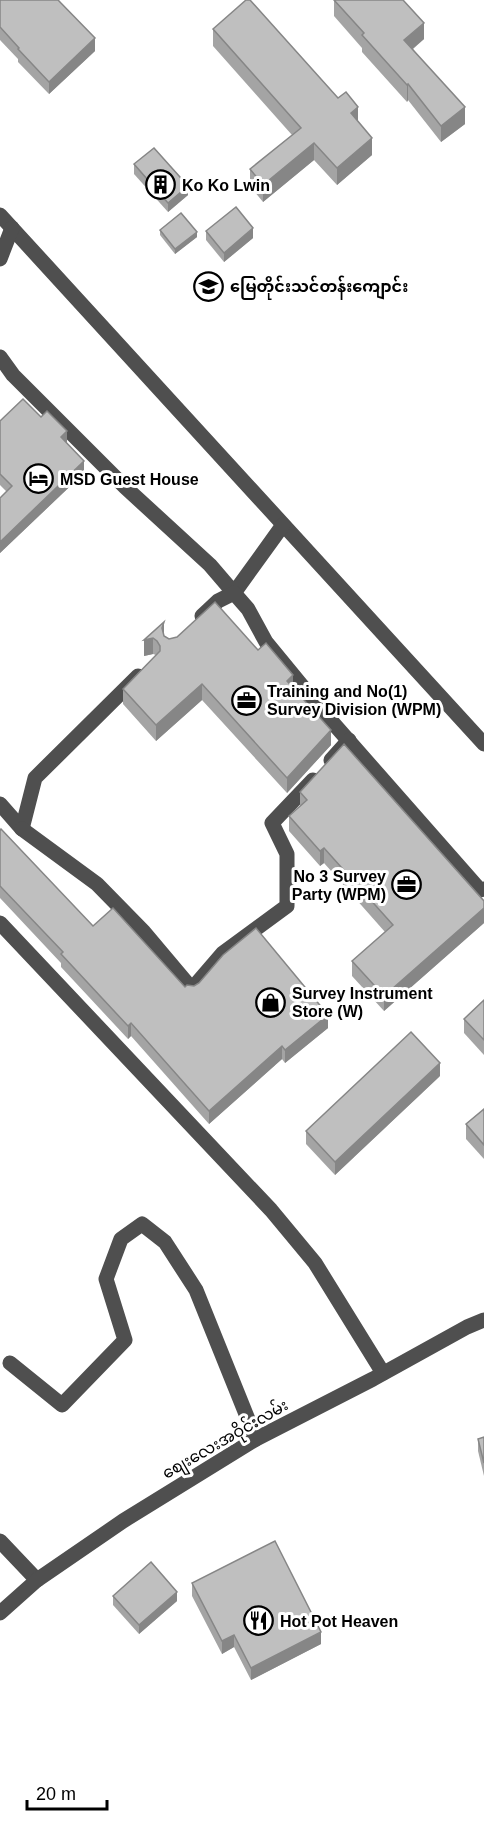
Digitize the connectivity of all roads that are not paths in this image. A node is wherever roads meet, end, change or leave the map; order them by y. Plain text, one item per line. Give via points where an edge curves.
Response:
1 (0, 215) edge
2 (12, 228) junction
3 (0, 259) edge
4 (0, 357) edge
5 (283, 525) junction
6 (234, 594) junction
7 (194, 623) edge
8 (151, 663) edge
9 (349, 741) junction
10 (484, 744) edge
11 (0, 804) edge
12 (22, 829) junction
13 (484, 889) edge
14 (0, 923) edge
15 (484, 1320) edge
16 (10, 1363) dead end
17 (383, 1373) junction
18 (256, 1439) junction
19 (0, 1541) edge
20 (37, 1580) junction
21 (0, 1613) edge

1 - 2 street
2 - 3 street
2 - 5 street
4 - 6 street via 13,375 210,565
5 - 6 street
5 - 10 street
6 - 7 street via 218,601
6 - 9 street via 248,609 266,642
8 - 12 street via 35,778
9 - 12 street via 272,823 287,854 287,906 224,953 192,989 97,884
9 - 13 street via 480,890
11 - 12 street
14 - 17 street via 271,1210 315,1263
15 - 17 street, စျေးလေးအဝိုင်းလမ်း
16 - 18 street via 62,1405 125,1340 106,1279 121,1239 142,1224 165,1242 196,1290
17 - 18 street, စျေးလေးအဝိုင်းလမ်း
18 - 20 street, စျေးလေးအဝိုင်းလမ်း via 123,1521
19 - 20 street
20 - 21 street, စျေးလေးအဝိုင်းလမ်း

